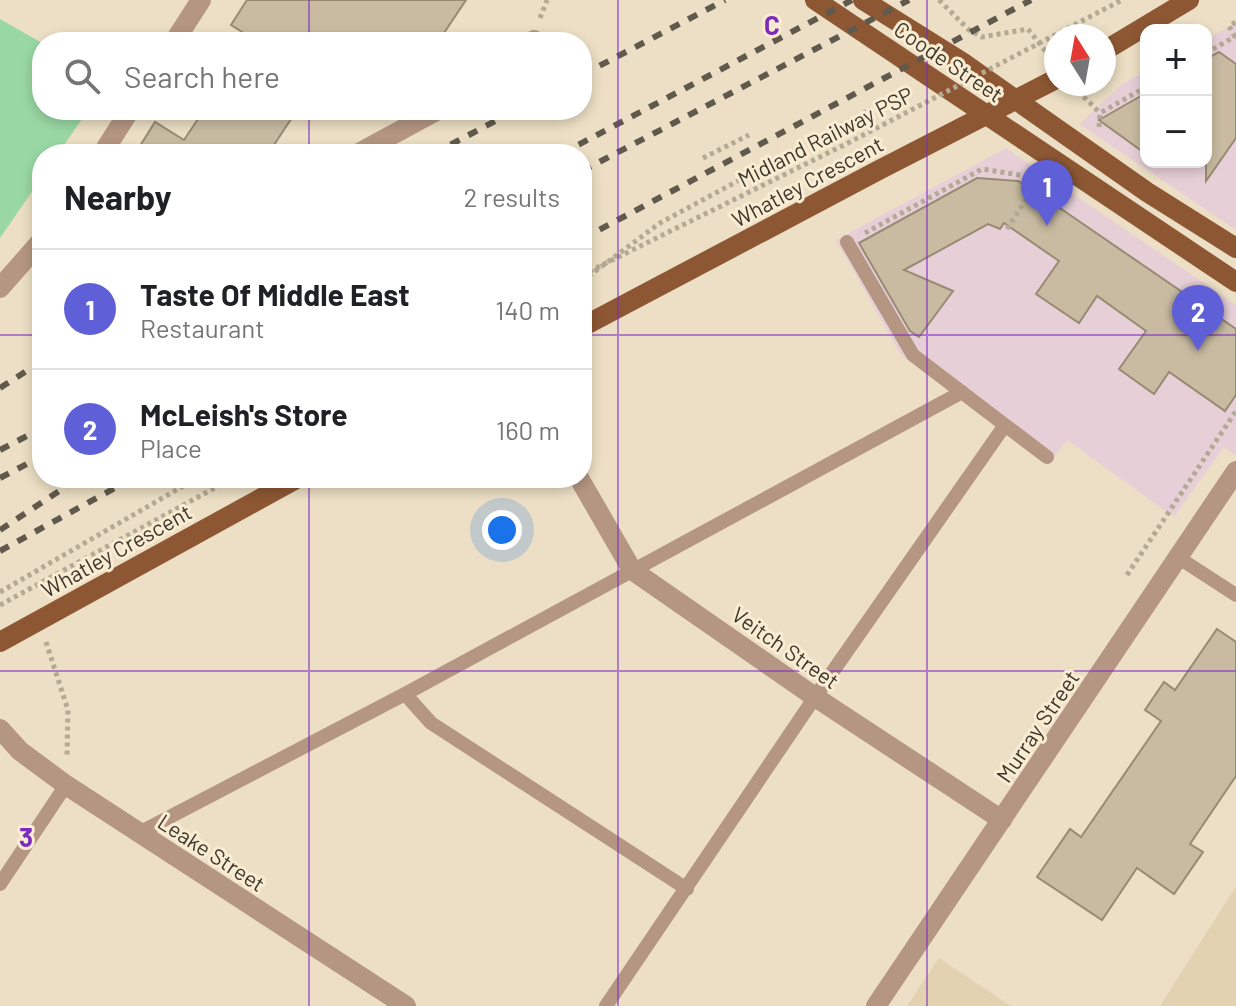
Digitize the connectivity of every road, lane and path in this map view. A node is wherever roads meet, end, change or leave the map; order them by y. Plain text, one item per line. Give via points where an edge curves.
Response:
1 (201, 0) edge
2 (815, 0) edge
3 (863, 0) edge
4 (939, 0) edge
5 (1122, 0) edge
6 (1189, 0) edge
7 (1236, 22) edge
8 (180, 32) edge
9 (1236, 37) edge
10 (1116, 44) edge
11 (1044, 50) edge
12 (1212, 50) edge
13 (1044, 86) edge
14 (1140, 90) edge
15 (1084, 96) edge
16 (1017, 101) junction
17 (871, 109) dead end
18 (1100, 113) junction
19 (987, 116) junction
20 (124, 120) edge
21 (420, 120) edge
22 (1099, 127) dead end
23 (749, 135) dead end
24 (108, 144) edge
25 (375, 144) edge
26 (703, 158) dead end
27 (1007, 229) dead end
28 (847, 242) joint
29 (1236, 248) edge
30 (32, 251) edge
31 (592, 270) edge
32 (592, 274) edge
33 (1236, 282) edge
34 (0, 288) edge
35 (592, 322) edge
36 (962, 392) junction
37 (1236, 411) edge
38 (1005, 425) junction
39 (1047, 457) dead end
40 (1236, 471) edge
41 (180, 488) edge
42 (214, 488) edge
43 (280, 488) edge
44 (585, 488) edge
45 (1179, 558) junction
46 (632, 570) junction
47 (1127, 575) dead end
48 (28, 588) junction
49 (0, 592) edge
50 (1236, 595) edge
51 (0, 605) edge
52 (39, 620) junction
53 (0, 642) edge
54 (405, 694) junction
55 (815, 697) junction
56 (0, 729) edge
57 (66, 785) junction
58 (1002, 820) junction
59 (139, 833) junction
60 (0, 884) edge
61 (687, 889) junction
62 (406, 1006) edge
63 (606, 1006) edge
64 (876, 1006) edge

1 - 8 street
2 - 19 main road, Coode Street
3 - 16 main road, Coode Street
4 - 11 path via 982,37 1028,29
5 - 31 path, Midland Railway PSP, bridge
6 - 10 main road
7 - 9 path via 1229,26
9 - 12 path
13 - 16 main road, Whatley Crescent
14 - 18 path
15 - 18 path
16 - 19 main road, Whatley Crescent
16 - 29 main road, Coode Street
17 - 32 path via 660,223
18 - 22 path
19 - 33 main road, Coode Street
19 - 35 main road, Whatley Crescent
20 - 24 street
21 - 25 street
23 - 26 path
27 - 28 path via 1035,179 982,169
28 - 36 lane via 913,355
30 - 34 street
36 - 38 lane
36 - 46 lane
37 - 47 path
38 - 39 lane
38 - 55 lane
40 - 45 street, Murray Street
41 - 49 path
42 - 48 path
43 - 52 main road, Whatley Crescent
44 - 46 street, Veitch Street
45 - 50 lane
45 - 58 street, Murray Street
46 - 54 lane
46 - 55 street, Veitch Street
48 - 51 path
48 - 52 path
52 - 53 main road, Whatley Crescent
52 - 57 path via 68,710
54 - 59 lane
54 - 61 lane via 431,723
55 - 58 street, Veitch Street
55 - 61 lane
56 - 57 street, Leake Street
57 - 59 street, Leake Street
57 - 60 lane
58 - 64 street, Murray Street
59 - 62 street, Leake Street
61 - 63 lane

